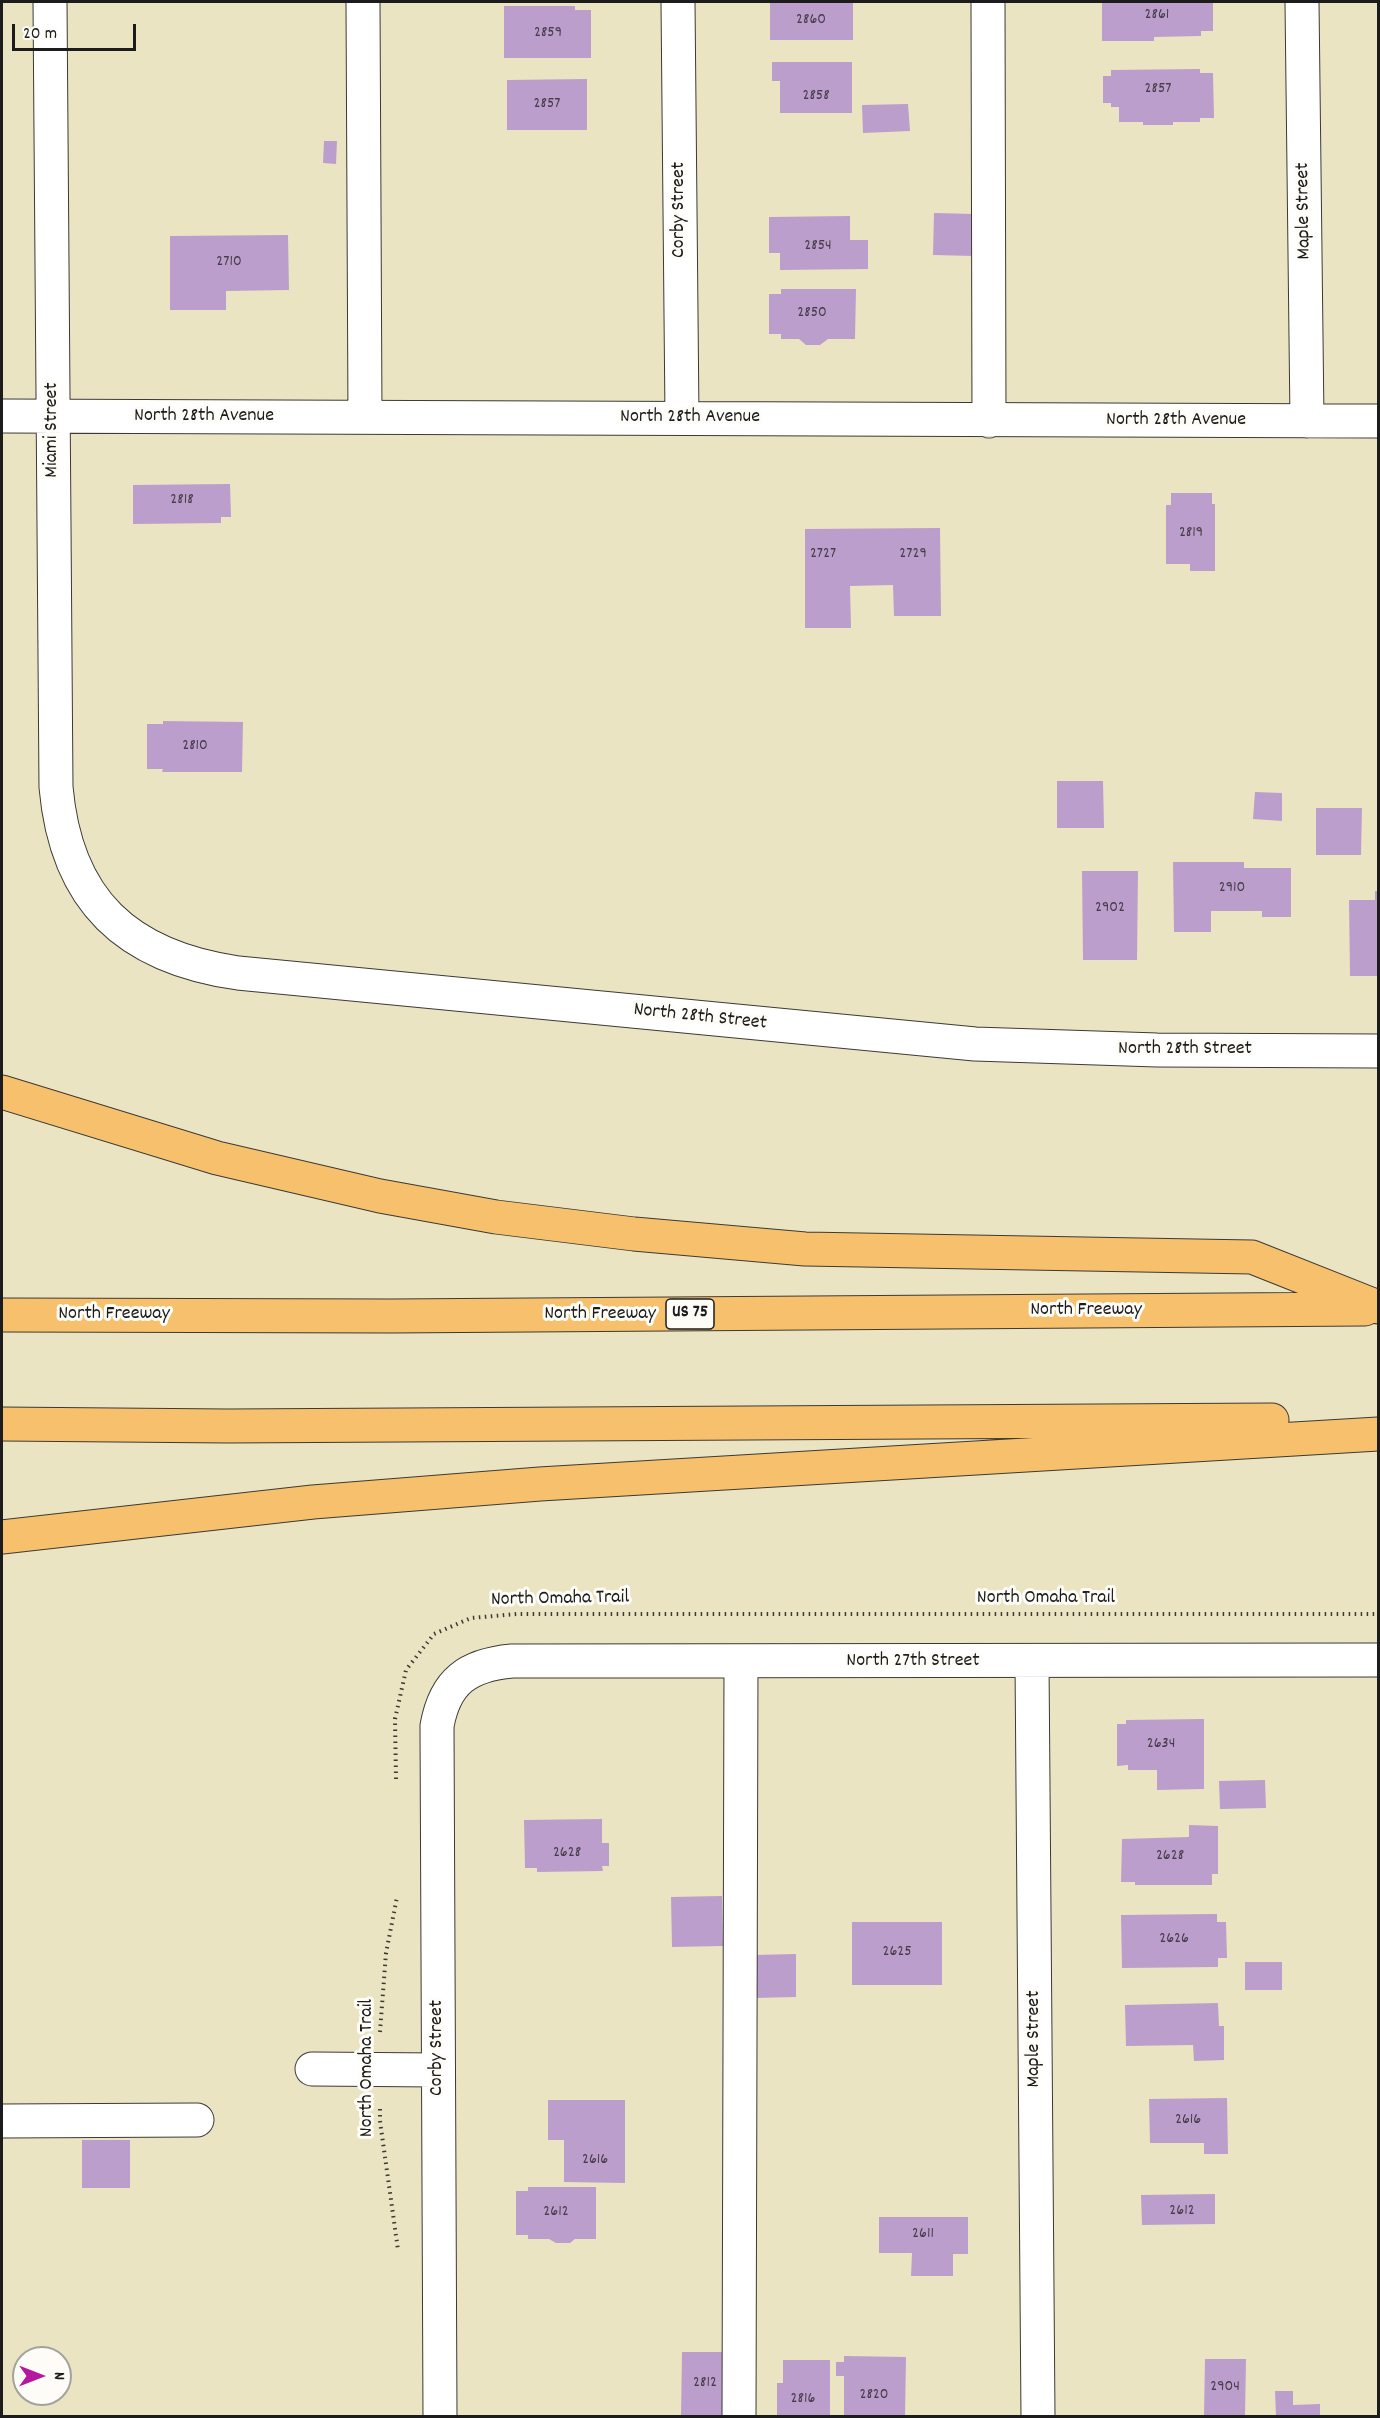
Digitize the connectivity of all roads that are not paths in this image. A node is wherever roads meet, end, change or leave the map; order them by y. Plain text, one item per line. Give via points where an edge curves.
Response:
1 (50, 2) edge
2 (363, 2) edge
3 (678, 2) edge
4 (988, 2) edge
5 (1302, 2) edge
6 (2, 416) edge
7 (53, 417) junction
8 (365, 417) junction
9 (682, 418) junction
10 (989, 421) junction
11 (1307, 421) junction
12 (1378, 421) edge
13 (70, 857) joint
14 (1378, 1051) edge
15 (2, 1092) edge
16 (1378, 1308) edge
17 (2, 1315) edge
18 (1378, 1420) edge
19 (2, 1424) edge
20 (1378, 1434) edge
21 (2, 1537) edge
22 (1378, 1660) edge
23 (1032, 1661) junction
24 (741, 1662) junction
25 (455, 1684) joint
26 (312, 2069) dead end
27 (438, 2070) junction
28 (197, 2120) dead end
29 (2, 2121) edge
30 (440, 2416) edge
31 (739, 2416) edge
32 (1038, 2416) edge

1 - 7 street, Miami Street
2 - 8 street
3 - 9 street, Corby Street
4 - 10 street
5 - 11 street, Maple Street
6 - 7 street, North 28th Avenue
7 - 8 street, North 28th Avenue
7 - 13 street, Miami Street via 56,776 61,826
8 - 9 street, North 28th Avenue
9 - 10 street, North 28th Avenue
10 - 11 street, North 28th Avenue
11 - 12 street, North 28th Avenue
13 - 14 street, North 28th Street via 90,894 112,920 161,953 204,968 975,1044 1066,1049
15 - 16 highway via 217,1158 388,1198 495,1217 634,1234 806,1248 1252,1257
16 - 17 highway, North Freeway / US 75 via 416,1316
18 - 19 highway
20 - 21 highway via 518,1486 313,1502
22 - 23 street, North 27th Street
23 - 24 street, North 27th Street
23 - 32 street, Maple Street
24 - 25 street, North 27th Street via 512,1661 476,1668
24 - 31 street
25 - 27 street, Corby Street via 446,1695 437,1726
26 - 27 street
27 - 30 street, Corby Street
28 - 29 street

